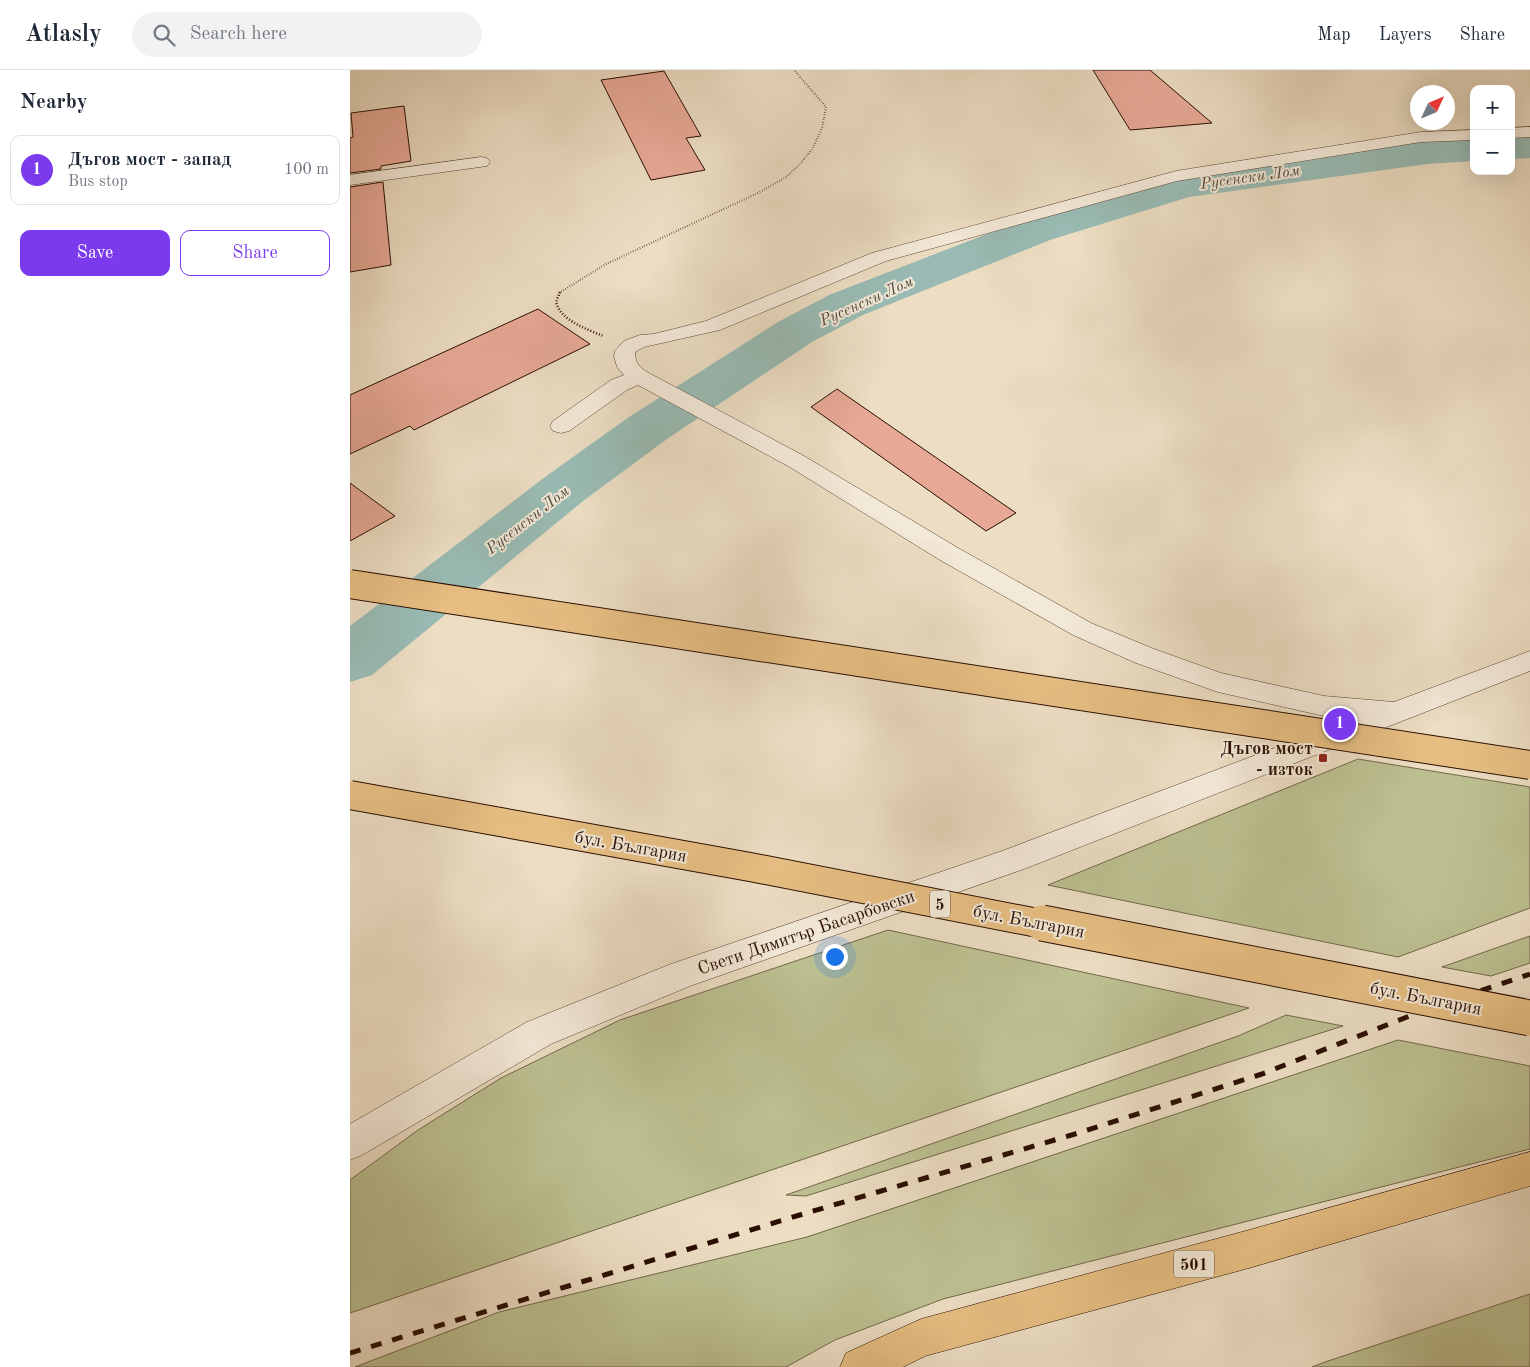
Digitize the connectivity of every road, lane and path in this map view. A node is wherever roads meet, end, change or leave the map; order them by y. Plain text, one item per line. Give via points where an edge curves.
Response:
1 (794, 70) edge
2 (1530, 132) edge
3 (1515, 133) edge
4 (1470, 135) edge
5 (481, 162) dead end
6 (350, 180) edge
7 (631, 344) junction
8 (638, 377) junction
9 (561, 426) dead end
10 (350, 584) edge
11 (1530, 661) edge
12 (1398, 713) junction
13 (1530, 765) edge
14 (350, 795) edge
15 (1530, 1018) edge
16 (350, 1142) edge
17 (1530, 1169) edge
18 (860, 1367) edge

1 - 7 path via 826,107 816,144 784,179 600,266 557,295 558,310 566,317 601,335
2 - 3 street
4 - 7 street via 1421,137 1176,176 879,258 713,326
5 - 6 street
7 - 8 street via 624,351 624,359 628,369
8 - 9 street via 606,393
8 - 12 street via 796,461 949,554 1074,624 1130,650 1218,682 1267,695 1324,706
10 - 13 highway, bridge
11 - 12 street, Свети Димитър Басарбовски
12 - 16 street, Свети Димитър Басарбовски via 1014,860 673,978 539,1033
14 - 15 highway, бул. България / 5, bridge via 769,871
17 - 18 highway, 501 via 921,1338

